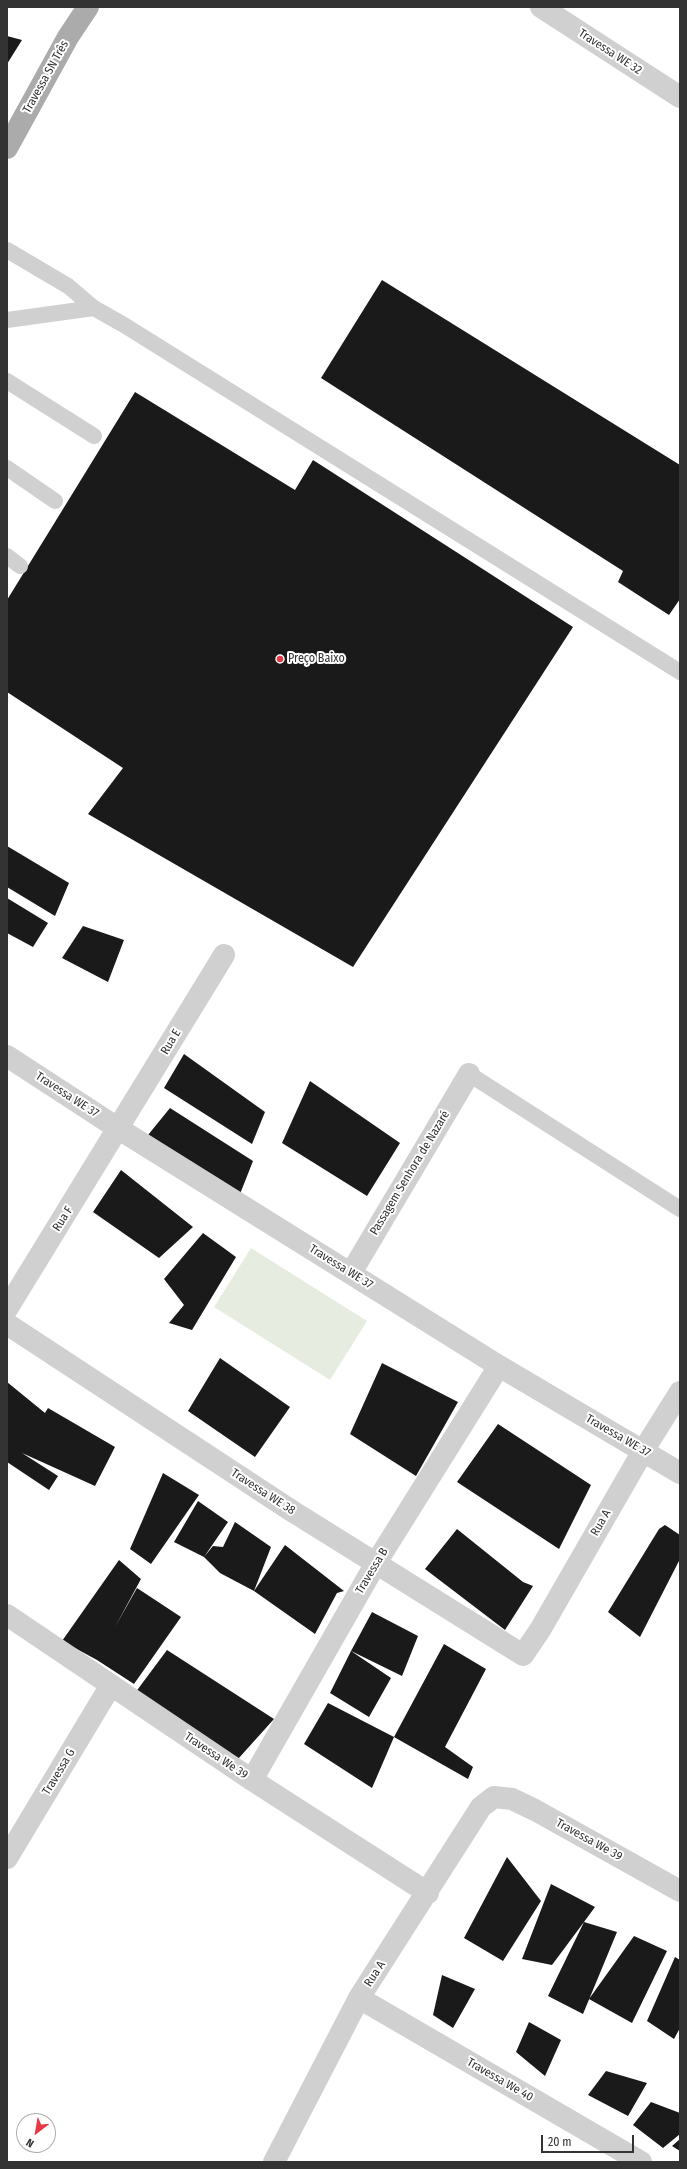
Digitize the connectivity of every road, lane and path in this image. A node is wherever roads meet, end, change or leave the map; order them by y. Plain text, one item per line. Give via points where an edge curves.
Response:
1 (88, 7) edge
2 (541, 7) edge
3 (680, 97) edge
4 (7, 148) edge
5 (7, 250) edge
6 (94, 308) junction
7 (7, 320) edge
8 (7, 381) edge
9 (94, 436) dead end
10 (7, 468) edge
11 (55, 501) dead end
12 (7, 556) edge
13 (20, 566) dead end
14 (680, 672) edge
15 (224, 955) dead end
16 (7, 1056) edge
17 (469, 1074) joint
18 (119, 1130) junction
19 (680, 1209) edge
20 (351, 1273) junction
21 (7, 1309) edge
22 (7, 1324) edge
23 (499, 1366) junction
24 (680, 1392) edge
25 (643, 1451) junction
26 (680, 1473) edge
27 (376, 1563) junction
28 (7, 1615) edge
29 (523, 1655) joint
30 (111, 1685) junction
31 (252, 1780) junction
32 (494, 1798) joint
33 (7, 1858) edge
34 (428, 1892) junction
35 (680, 1892) edge
36 (360, 1998) junction
37 (274, 2162) edge
38 (641, 2162) edge

1 - 4 main road, Travessa SN Três via 68,37
2 - 3 street, Travessa WE 32
5 - 6 lane via 68,286
6 - 7 lane
6 - 14 lane
8 - 9 lane
10 - 11 lane
12 - 13 lane
15 - 18 street, Rua E
16 - 18 street, Travessa WE 37
17 - 19 lane
17 - 20 street, Passagem Senhora de Nazaré
18 - 20 street, Travessa WE 37
18 - 21 street, Rua F
20 - 23 street, Travessa WE 37
22 - 27 street, Travessa WE 38 via 292,1511
23 - 25 street, Travessa WE 37
23 - 27 street, Travessa B
24 - 25 street, Rua A
25 - 26 street, Travessa WE 37
25 - 29 street, Rua A
27 - 29 street, Travessa WE 38
27 - 31 street, Travessa B
28 - 30 street, Travessa We 39
30 - 31 street, Travessa We 39
30 - 33 street, Travessa G
31 - 34 street, Travessa We 39
32 - 34 street, Rua A via 481,1807
32 - 35 street, Travessa We 39 via 512,1799 535,1810
34 - 36 street, Rua A
36 - 37 street, Rua A
36 - 38 street, Travessa We 40

